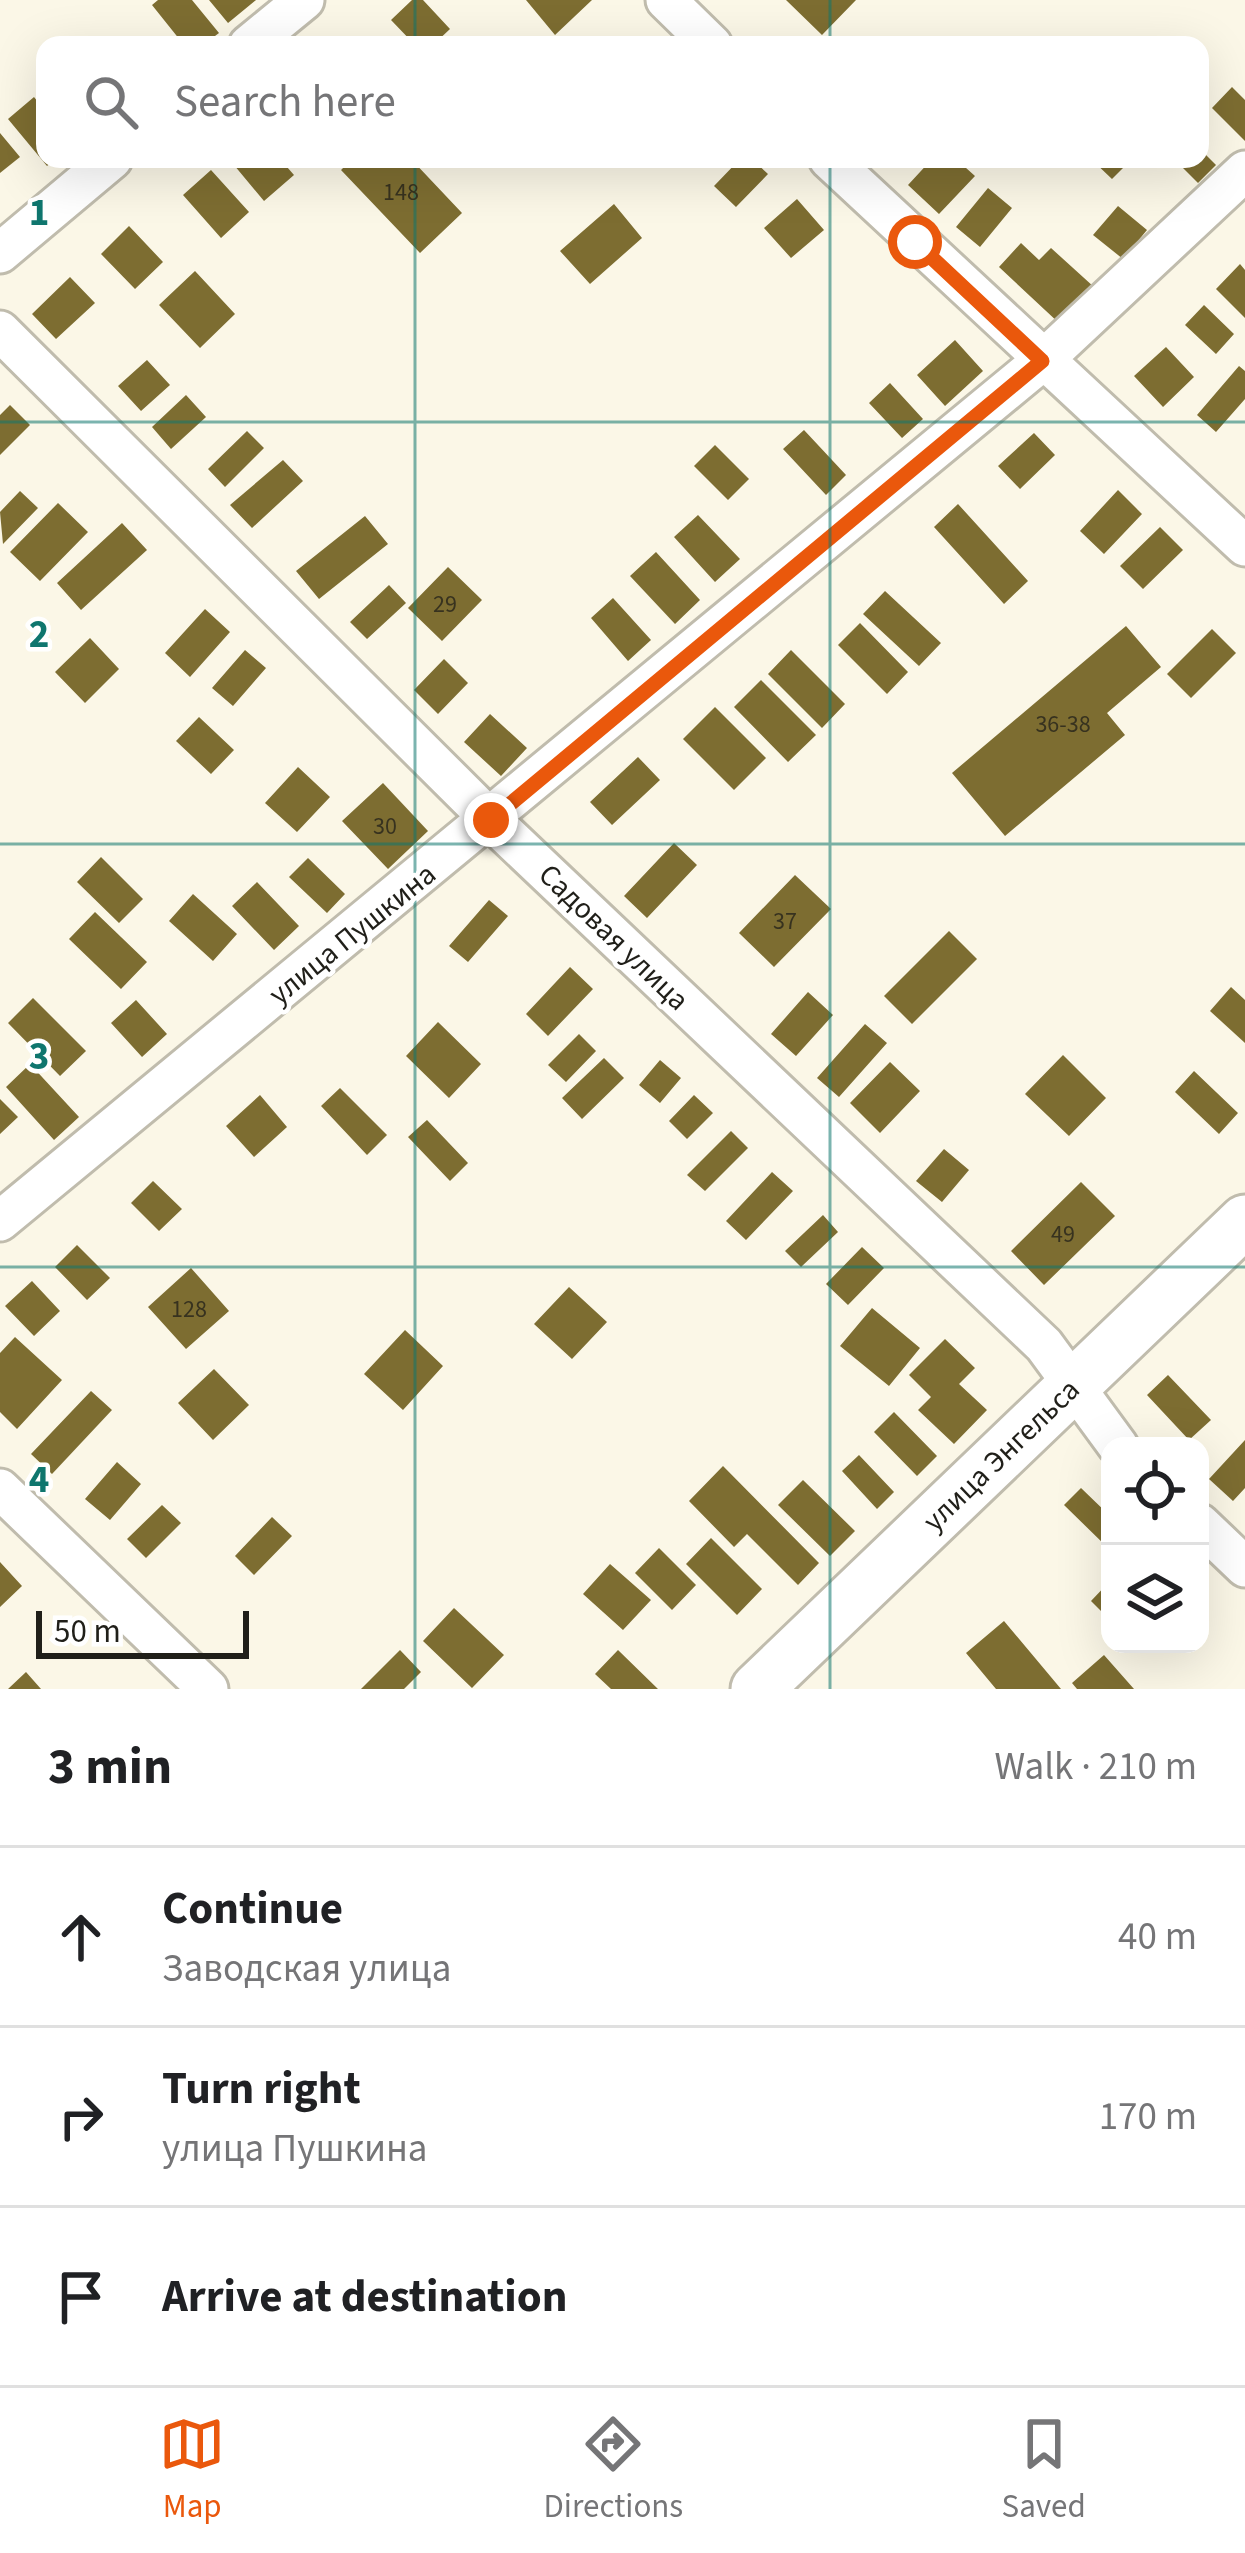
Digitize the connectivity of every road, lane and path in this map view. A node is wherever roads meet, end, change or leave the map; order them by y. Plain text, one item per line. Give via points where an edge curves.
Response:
1 (304, 0) edge
2 (665, 0) edge
3 (260, 36) edge
4 (703, 36) edge
5 (101, 168) edge
6 (838, 168) edge
7 (1245, 170) edge
8 (0, 253) edge
9 (0, 331) edge
10 (1042, 361) junction
11 (1245, 545) edge
12 (491, 820) junction
13 (0, 1221) edge
14 (1245, 1221) edge
15 (1073, 1387) junction
16 (1111, 1437) edge
17 (0, 1489) edge
18 (1209, 1533) edge
19 (1245, 1567) edge
20 (208, 1689) edge
21 (757, 1689) edge

1 - 3 street
2 - 4 street
5 - 8 street
6 - 10 street
7 - 10 street, улица Пушкина
9 - 12 street, Садовая улица
10 - 11 street
10 - 12 street, улица Пушкина
12 - 13 street, улица Пушкина
12 - 15 street, Садовая улица via 1044,1345
14 - 15 main road, улица Энгельса
15 - 16 street, Садовая улица
15 - 21 main road, улица Энгельса
17 - 20 street
18 - 19 street

